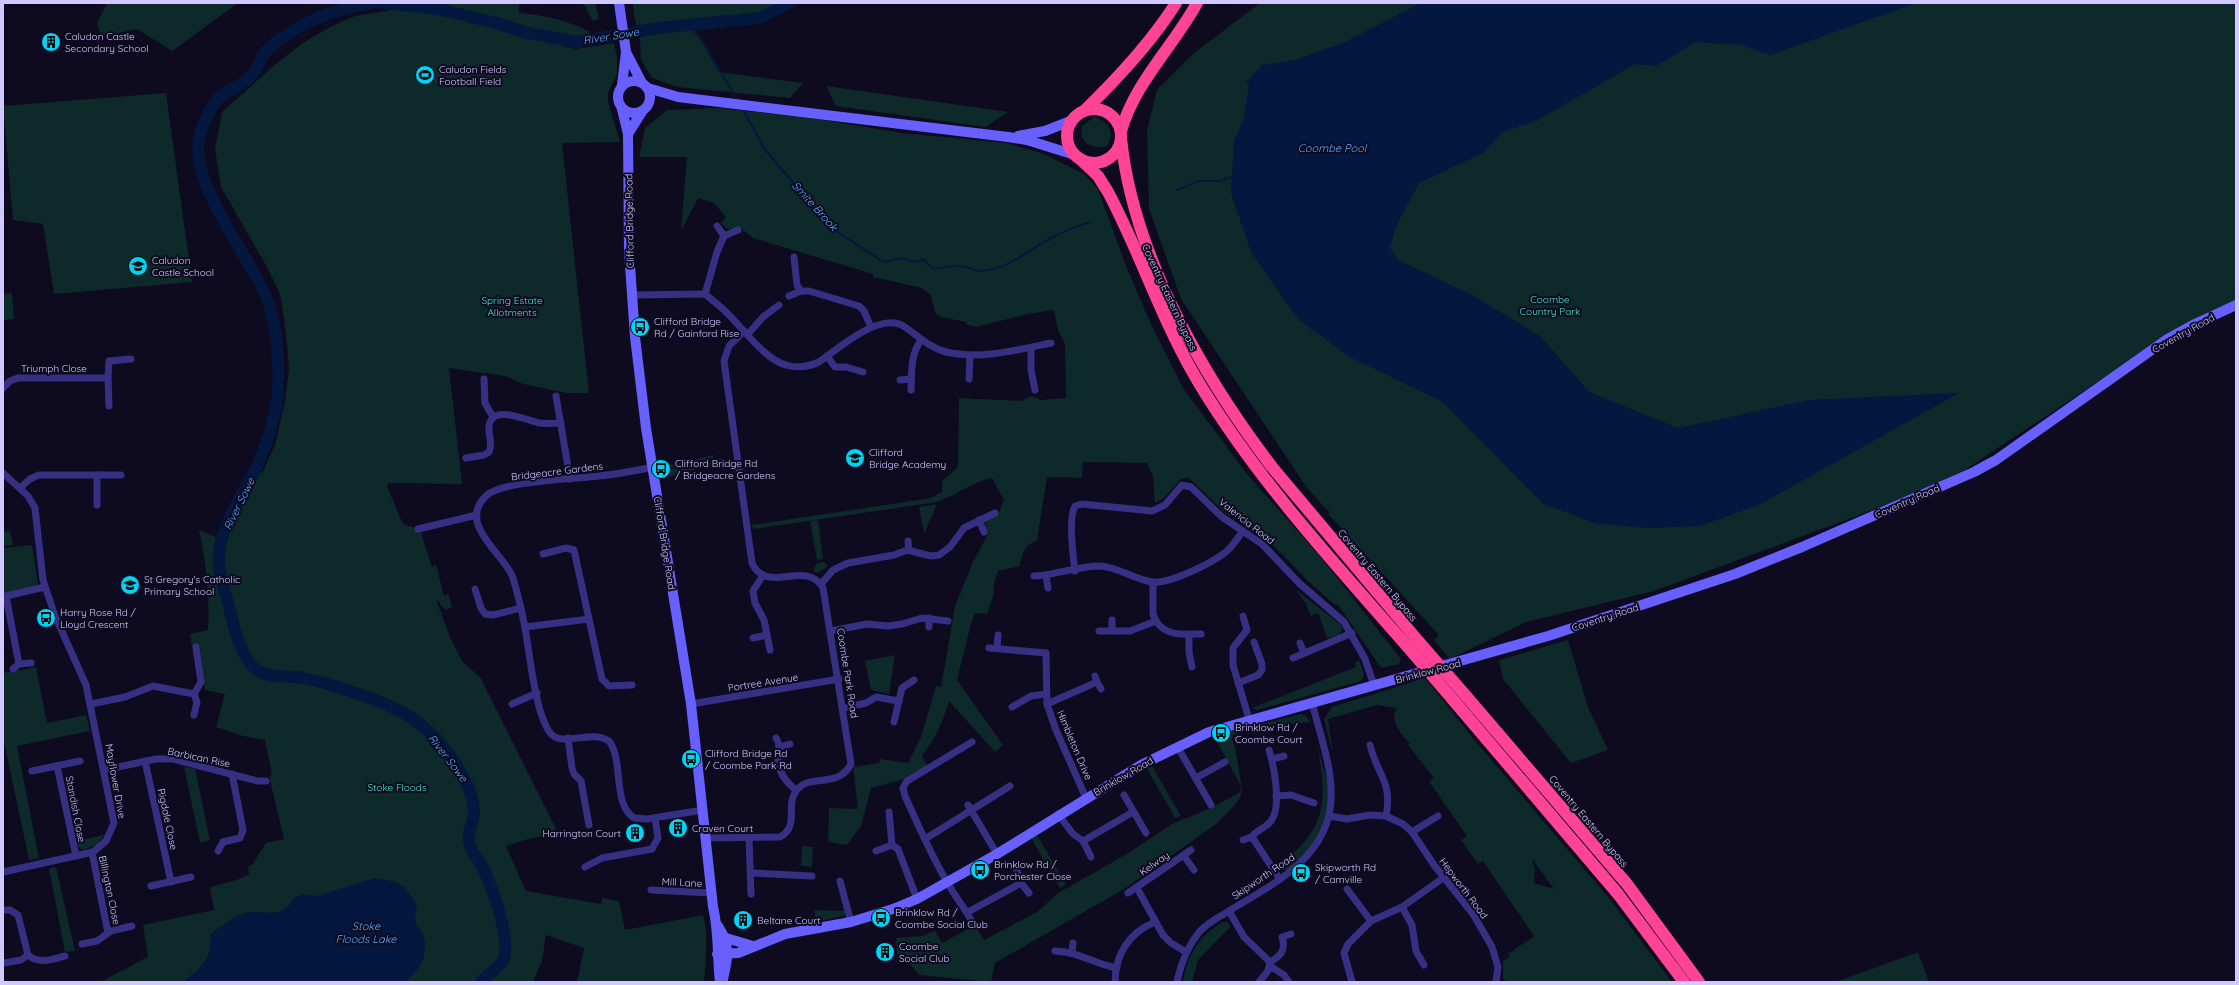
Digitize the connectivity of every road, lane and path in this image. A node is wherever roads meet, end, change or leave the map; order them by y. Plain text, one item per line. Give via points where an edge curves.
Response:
1 (619, 3) edge
2 (1176, 3) edge
3 (1197, 3) edge
4 (626, 52) junction
5 (622, 85) junction
6 (645, 86) junction
7 (678, 97) junction
8 (646, 108) junction
9 (622, 109) junction
10 (1084, 111) junction
11 (1073, 120) junction
12 (628, 134) junction
13 (1121, 135) junction
14 (1008, 137) junction
15 (1077, 157) junction
16 (717, 226) dead end
17 (738, 230) dead end
18 (724, 236) junction
19 (794, 258) dead end
20 (801, 291) junction
21 (705, 294) junction
22 (632, 295) junction
23 (789, 296) dead end
24 (779, 305) dead end
25 (2236, 305) edge
26 (870, 327) junction
27 (746, 332) junction
28 (922, 340) junction
29 (1051, 344) dead end
30 (1031, 348) junction
31 (827, 356) junction
32 (970, 356) junction
33 (131, 359) dead end
34 (863, 372) dead end
35 (108, 378) junction
36 (911, 379) junction
37 (484, 380) dead end
38 (900, 380) dead end
39 (969, 380) dead end
40 (3, 388) edge
41 (911, 390) dead end
42 (1036, 390) dead end
43 (556, 396) dead end
44 (109, 406) dead end
45 (494, 417) junction
46 (561, 422) junction
47 (466, 458) dead end
48 (653, 467) junction
49 (3, 473) edge
50 (121, 475) dead end
51 (97, 476) junction
52 (570, 479) junction
53 (20, 488) junction
54 (97, 505) dead end
55 (995, 513) dead end
56 (477, 515) junction
57 (979, 520) junction
58 (418, 529) dead end
59 (984, 532) dead end
60 (1242, 532) junction
61 (908, 541) dead end
62 (909, 550) junction
63 (543, 554) dead end
64 (1075, 571) junction
65 (1046, 575) junction
66 (762, 576) junction
67 (1034, 576) dead end
68 (1153, 582) junction
69 (821, 584) junction
70 (45, 587) junction
71 (1048, 588) dead end
72 (475, 589) dead end
73 (4, 596) edge
74 (521, 608) junction
75 (1243, 616) dead end
76 (930, 618) junction
77 (589, 619) junction
78 (1112, 620) dead end
79 (948, 621) dead end
80 (1156, 621) junction
81 (525, 627) junction
82 (929, 627) dead end
83 (831, 631) junction
84 (1112, 631) junction
85 (1099, 632) dead end
86 (1352, 633) junction
87 (1189, 634) junction
88 (1201, 634) dead end
89 (767, 635) junction
90 (998, 635) dead end
91 (1548, 636) joint
92 (753, 638) dead end
93 (1254, 642) dead end
94 (1300, 643) dead end
95 (196, 647) dead end
96 (989, 648) dead end
97 (997, 648) junction
98 (770, 650) dead end
99 (1304, 653) junction
100 (1293, 658) dead end
101 (31, 663) dead end
102 (19, 664) junction
103 (1192, 667) dead end
104 (13, 669) dead end
105 (839, 679) junction
106 (914, 680) dead end
107 (1238, 683) junction
108 (632, 685) dead end
109 (1374, 685) junction
110 (1101, 689) dead end
111 (537, 693) junction
112 (194, 694) junction
113 (1046, 694) junction
114 (899, 701) junction
115 (1312, 702) junction
116 (512, 704) dead end
117 (691, 704) junction
118 (1047, 704) junction
119 (91, 707) junction
120 (1012, 707) dead end
121 (844, 708) junction
122 (194, 715) dead end
123 (1250, 719) junction
124 (894, 722) dead end
125 (568, 738) junction
126 (776, 738) dead end
127 (972, 742) dead end
128 (790, 744) dead end
129 (1177, 746) junction
130 (780, 747) junction
131 (1269, 750) dead end
132 (1363, 752) dead end
133 (1284, 756) dead end
134 (1272, 759) junction
135 (80, 761) dead end
136 (145, 761) junction
137 (1225, 762) dead end
138 (57, 766) junction
139 (104, 770) junction
140 (32, 771) dead end
141 (232, 774) junction
142 (1196, 778) junction
143 (266, 781) dead end
144 (1010, 786) dead end
145 (796, 790) junction
146 (1309, 792) dead end
147 (1124, 795) dead end
148 (1276, 796) junction
149 (1086, 798) junction
150 (1307, 800) junction
151 (1314, 803) dead end
152 (1211, 805) dead end
153 (970, 808) junction
154 (703, 810) junction
155 (889, 812) dead end
156 (1133, 812) junction
157 (1058, 814) junction
158 (1329, 816) junction
159 (1386, 816) junction
160 (1438, 816) dead end
161 (655, 818) junction
162 (589, 825) dead end
163 (1412, 832) junction
164 (1146, 833) dead end
165 (1252, 837) junction
166 (706, 838) junction
167 (749, 838) junction
168 (925, 839) junction
169 (1083, 840) junction
170 (1243, 840) dead end
171 (892, 846) junction
172 (1191, 850) dead end
173 (218, 851) dead end
174 (876, 851) dead end
175 (92, 852) junction
176 (997, 854) junction
177 (76, 856) junction
178 (1184, 856) junction
179 (1091, 857) dead end
180 (585, 867) dead end
181 (1194, 870) dead end
182 (1017, 871) dead end
183 (3, 872) edge
184 (752, 873) junction
185 (812, 876) dead end
186 (192, 877) dead end
187 (1279, 878) junction
188 (1443, 878) junction
189 (840, 881) dead end
190 (171, 882) junction
191 (947, 883) junction
192 (1021, 883) junction
193 (151, 886) dead end
194 (1137, 888) junction
195 (1359, 889) dead end
196 (651, 890) dead end
197 (712, 893) junction
198 (1029, 893) dead end
199 (1128, 893) dead end
200 (751, 894) dead end
201 (917, 899) junction
202 (1402, 907) junction
203 (3, 910) edge
204 (1229, 911) junction
205 (968, 912) junction
206 (1371, 921) junction
207 (851, 922) junction
208 (1155, 922) junction
209 (132, 926) dead end
210 (718, 926) junction
211 (974, 927) dead end
212 (108, 933) junction
213 (1291, 934) dead end
214 (726, 938) junction
215 (1073, 943) dead end
216 (82, 944) dead end
217 (753, 946) junction
218 (1055, 951) dead end
219 (1072, 952) junction
220 (1186, 952) junction
221 (717, 954) junction
222 (28, 955) junction
223 (728, 955) junction
224 (65, 956) dead end
225 (4, 963) edge
226 (1419, 963) dead end
227 (1270, 964) junction
228 (1117, 968) junction
229 (721, 982) edge
230 (1116, 982) edge
231 (1178, 982) edge
232 (1259, 982) edge
233 (1289, 982) edge
234 (1352, 982) edge
235 (1496, 982) edge
236 (1684, 982) edge
237 (1699, 982) edge

1 - 4 main road
2 - 10 highway via 1119,76
3 - 13 highway, Coventry Eastern Bypass via 1130,105
4 - 5 main road
4 - 6 main road
5 - 6 main road via 632,80
5 - 9 main road via 617,96
6 - 7 main road
6 - 8 main road via 650,98
7 - 8 main road via 658,101
7 - 14 main road
8 - 9 main road via 632,113
8 - 12 main road
9 - 12 main road, Clifford Bridge Road
10 - 11 highway
10 - 13 highway via 1097,109 1105,112 1116,120
11 - 14 main road via 1039,132
11 - 15 highway via 1067,138 1070,148
12 - 22 main road, Clifford Bridge Road
13 - 15 highway via 1117,151 1106,160 1093,163
13 - 237 highway, Coventry Eastern Bypass, bridge via 1128,181 1150,252 1170,302 1201,363 1249,437 1419,642 1627,884
14 - 15 main road via 1027,140
15 - 236 highway, Coventry Eastern Bypass, bridge via 1098,176 1108,192 1172,334 1202,388 1232,434 1288,506 1618,894
16 - 18 street
17 - 18 street
18 - 21 street
19 - 20 street via 796,280
20 - 23 street
20 - 26 street via 809,291 859,306 864,311
21 - 22 street
21 - 27 street
22 - 48 main road, Clifford Bridge Road via 640,384
24 - 27 street
25 - 91 main road, Coventry Road via 2166,340 2029,439 1974,472 1735,574
26 - 28 street via 897,323
26 - 31 street
27 - 31 street via 773,360 785,365 811,366
27 - 66 street via 729,346 724,361 752,563
28 - 32 street via 936,349
28 - 36 street via 915,349
29 - 30 street
30 - 32 street
30 - 42 street via 1031,370
31 - 34 street via 835,367
32 - 39 street
33 - 35 street via 109,361
35 - 40 street, Triumph Close via 18,378
35 - 44 street
36 - 38 street
36 - 41 street
37 - 45 street via 485,403
43 - 46 street
45 - 46 street via 507,415 540,423
45 - 47 street via 489,426 489,452 484,456
46 - 52 street
48 - 52 street, Bridgeacre Gardens
48 - 117 main road, Clifford Bridge Road
49 - 53 street, Mayflower Drive
50 - 51 street
51 - 53 street via 39,475
51 - 54 street
52 - 56 street, Bridgeacre Gardens via 495,490 482,501
53 - 70 street, Mayflower Drive via 30,498 34,508
55 - 57 street
56 - 58 street
56 - 74 street via 479,528 487,543 510,572
57 - 59 street
57 - 62 street via 964,528 950,547 939,555 931,556
60 - 64 street, Valencia Road via 1186,485 1182,486 1165,505 1152,511 1078,505 1072,513
60 - 68 street via 1229,549 1199,567
60 - 86 street, Valencia Road via 1269,550 1299,583 1340,617
61 - 62 street
62 - 69 street via 839,566
63 - 77 street via 566,548 574,550
64 - 65 street
64 - 68 street via 1099,566 1112,567
65 - 67 street
65 - 71 street
66 - 69 street via 774,579 806,575
66 - 89 street via 753,591
68 - 80 street via 1153,614
69 - 83 street, Coombe Park Road
70 - 73 street
70 - 119 street, Mayflower Drive via 55,616 81,672
72 - 74 street via 485,614 493,615
73 - 102 street
74 - 81 street
75 - 107 street via 1247,630 1233,648
76 - 79 street
76 - 82 street
76 - 83 street via 900,624 867,624
77 - 81 street
77 - 108 street via 600,675 604,682 612,686
78 - 84 street
80 - 84 street via 1137,629
80 - 87 street via 1165,631
81 - 111 street
83 - 105 street, Coombe Park Road
84 - 85 street
86 - 99 street
86 - 109 street, Valencia Road
87 - 88 street
87 - 103 street
89 - 92 street
89 - 98 street
90 - 97 street
91 - 109 main road, Brinklow Road
93 - 107 street via 1262,670
94 - 99 street
95 - 112 street via 201,682
96 - 97 street, Himbleton Drive
97 - 113 street, Himbleton Drive via 1046,653
99 - 100 street
101 - 102 street
102 - 104 street
105 - 117 street, Portree Avenue
105 - 121 street, Coombe Park Road
106 - 114 street via 902,688
107 - 123 street
109 - 115 main road, Brinklow Road
110 - 118 street via 1096,679
111 - 116 street
111 - 125 street via 550,732 555,737
112 - 119 street via 153,686
112 - 122 street via 197,702
113 - 118 street, Himbleton Drive
113 - 120 street via 1031,696
114 - 121 street via 876,697 866,703
114 - 124 street
115 - 123 main road, Brinklow Road
115 - 158 street, Skipworth Road via 1331,782
117 - 154 main road, Clifford Bridge Road
118 - 149 street, Himbleton Drive
119 - 139 street, Mayflower Drive
121 - 145 street, Coombe Park Road via 852,757 847,771 836,779 807,783
123 - 129 main road, Brinklow Road via 1209,732
125 - 161 street via 596,736 609,741 613,747 626,811 638,819
125 - 162 street via 572,768 581,781
126 - 130 street
127 - 168 street via 907,781 903,788
128 - 130 street
129 - 142 street
129 - 149 main road, Brinklow Road
130 - 145 street via 778,758 782,776
131 - 134 street
132 - 159 street via 1370,748 1388,790
133 - 134 street
134 - 148 street
135 - 138 street, Standish Close
136 - 139 street, Barbican Rise
136 - 141 street, Barbican Rise via 173,759
136 - 190 street, Rigdale Close
137 - 142 street
138 - 140 street, Standish Close
138 - 177 street, Standish Close
139 - 175 street, Mayflower Drive via 114,816 113,827 104,844
141 - 143 street, Barbican Rise
141 - 173 street via 243,830 240,838 223,842
142 - 152 street
144 - 153 street
145 - 167 street via 792,801 792,825 785,835 773,839
146 - 150 street
147 - 156 street
148 - 150 street
148 - 165 street via 1274,816
149 - 157 main road, Brinklow Road
150 - 151 street
153 - 168 street
153 - 176 street
154 - 161 street
154 - 166 main road, Clifford Bridge Road
155 - 171 street
156 - 164 street
156 - 169 street
157 - 169 street via 1073,834
157 - 176 main road, Brinklow Road
158 - 159 street, Hepworth Road
158 - 187 street, Skipworth Road via 1316,847 1295,868
159 - 163 street, Hepworth Road via 1403,824
160 - 163 street
161 - 180 street via 658,838 652,849 602,858
163 - 188 street, Hepworth Road
165 - 170 street
165 - 187 street
166 - 167 street
166 - 197 main road, Clifford Bridge Road
167 - 184 street via 748,860
168 - 191 street
169 - 179 street
171 - 174 street
171 - 201 street via 898,849
172 - 178 street, Kelway
175 - 177 street, Mayflower Drive
175 - 212 street, Billington Close
176 - 191 main road, Brinklow Road
177 - 183 street, Mayflower Drive
178 - 181 street, Kelway
178 - 194 street, Kelway
182 - 192 street
184 - 185 street
184 - 200 street
186 - 190 street
187 - 204 street, Skipworth Road
188 - 202 street
188 - 235 street, Hepworth Road via 1473,914 1492,947 1498,967
189 - 207 street
190 - 193 street
191 - 201 main road, Brinklow Road
191 - 205 street
192 - 198 street
192 - 205 street
194 - 199 street, Kelway
194 - 208 street, Kelway
195 - 206 street via 1350,892
196 - 197 street, Mill Lane
197 - 210 main road, Clifford Bridge Road
201 - 207 main road, Brinklow Road
202 - 206 street
202 - 226 street via 1412,925 1413,944
203 - 222 street via 10,910 18,915
204 - 220 street, Skipworth Road via 1202,930
204 - 227 street via 1244,937
205 - 211 street
206 - 234 street via 1345,948 1344,959
207 - 217 main road, Brinklow Road via 785,934
208 - 220 street, Kelway via 1167,940
208 - 228 street via 1139,929 1131,936
209 - 212 street, Billington Close
210 - 214 main road, Clifford Bridge Road
210 - 221 main road, Clifford Bridge Road
212 - 216 street, Billington Close via 97,941
213 - 227 street via 1282,937 1283,952
214 - 217 main road
214 - 223 main road, Clifford Bridge Road
215 - 219 street
217 - 223 main road, Brinklow Road
218 - 219 street
219 - 228 street
220 - 231 street, Skipworth Road
221 - 223 main road, Brinklow Road
221 - 229 main road, Clifford Bridge Road
222 - 224 street via 33,960 42,961
222 - 225 street via 21,960
223 - 229 main road, Clifford Bridge Road
227 - 232 street
227 - 233 street
228 - 230 street

